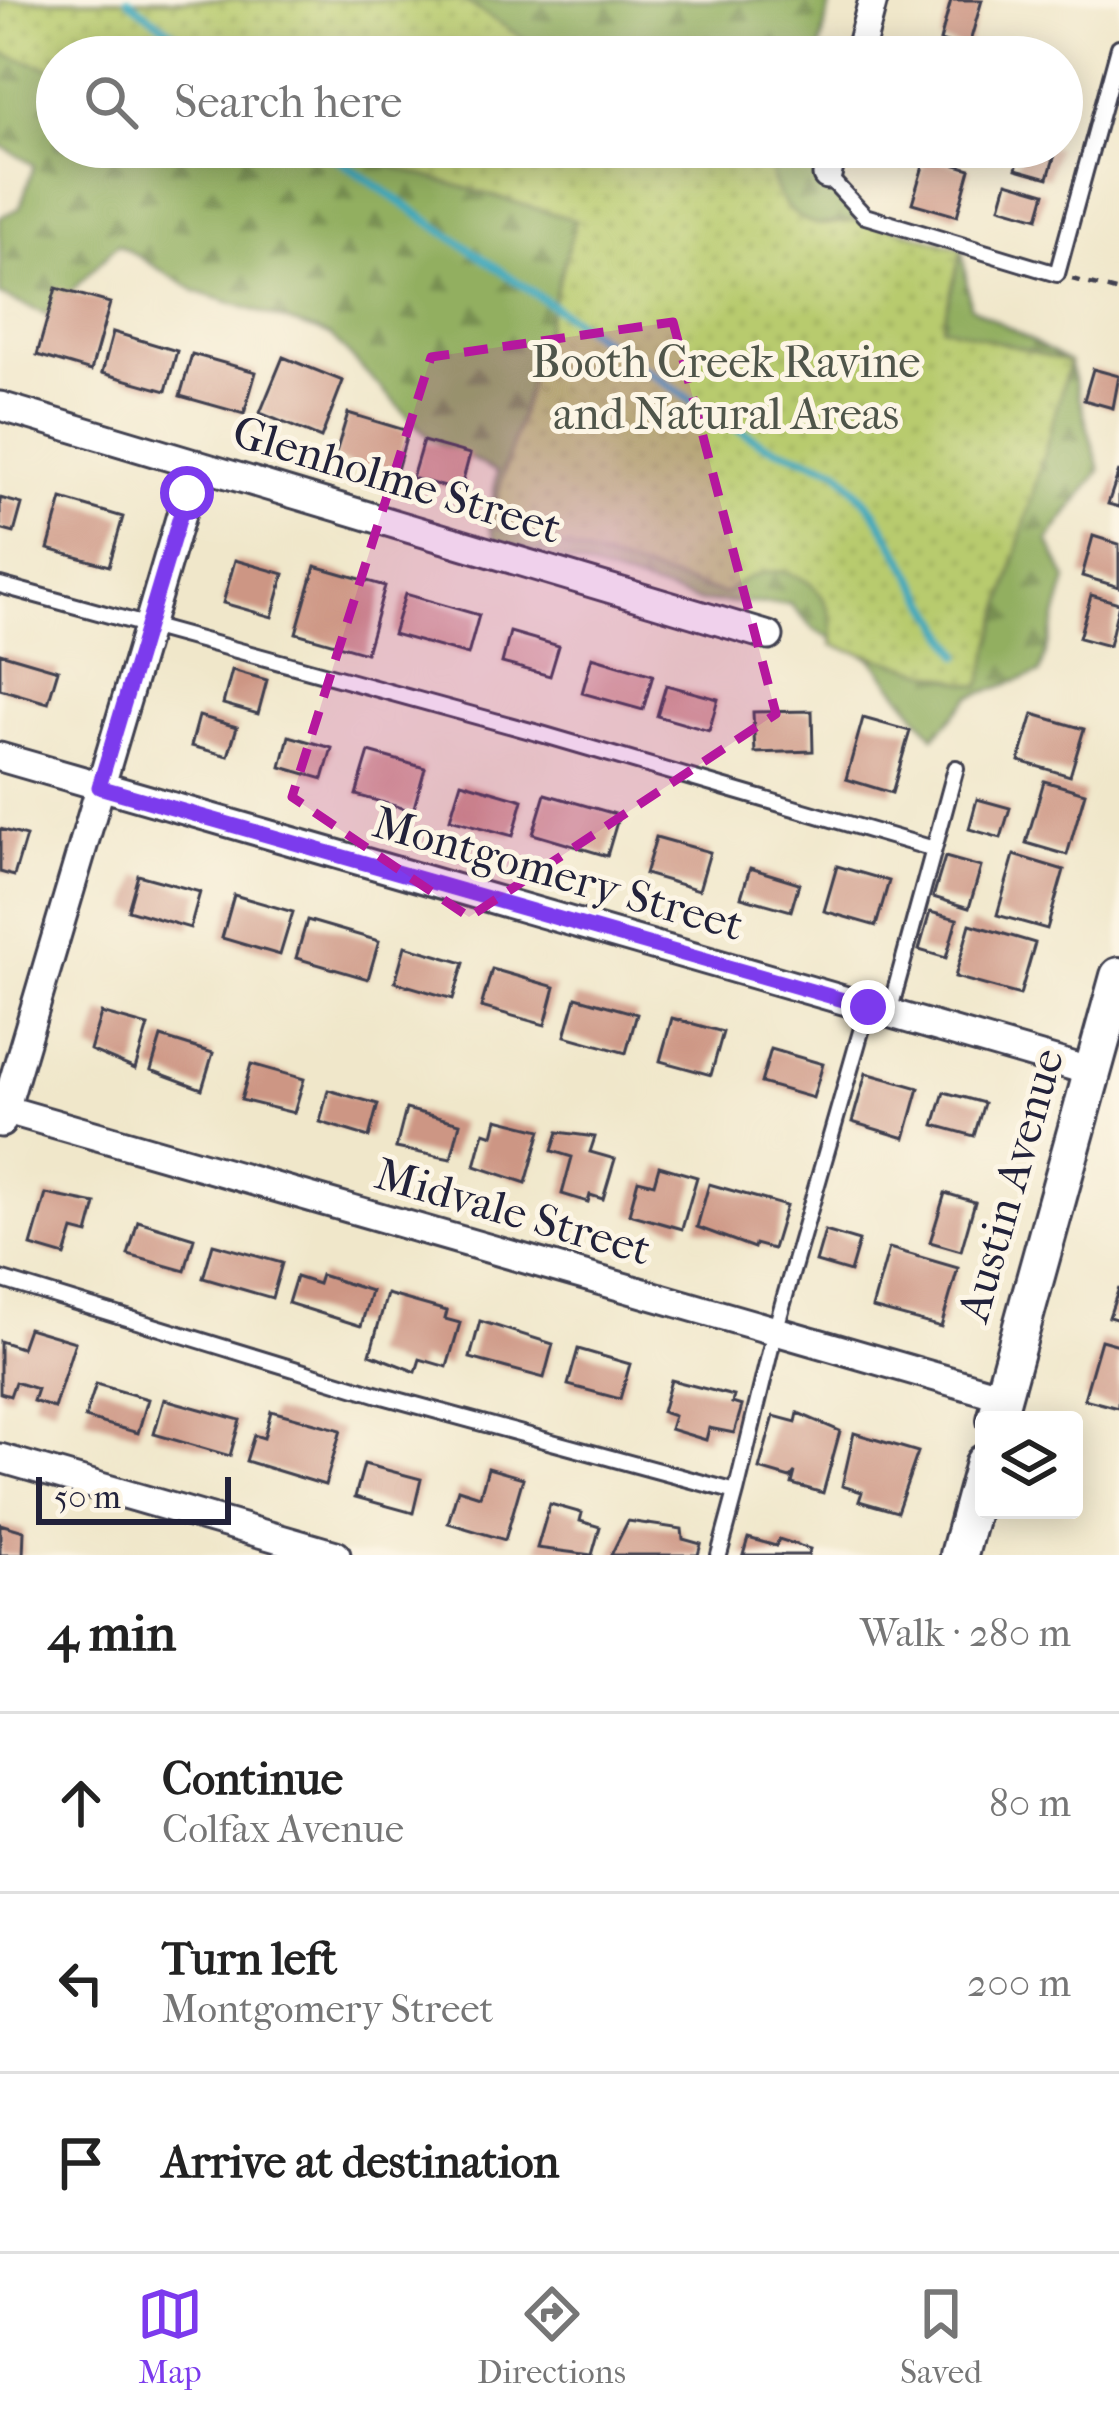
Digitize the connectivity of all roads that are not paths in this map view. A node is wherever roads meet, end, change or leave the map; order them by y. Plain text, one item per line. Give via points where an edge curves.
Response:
1 (873, 0) edge
2 (864, 36) edge
3 (1119, 46) edge
4 (829, 168) edge
5 (827, 175) joint
6 (0, 406) edge
7 (196, 464) junction
8 (0, 585) edge
9 (149, 624) junction
10 (769, 636) dead end
11 (0, 757) edge
12 (956, 768) dead end
13 (99, 787) junction
14 (934, 849) junction
15 (1119, 976) edge
16 (879, 1010) junction
17 (1093, 1072) junction
18 (2, 1115) edge
19 (0, 1279) edge
20 (775, 1331) junction
21 (999, 1408) edge
22 (0, 1458) edge
23 (736, 1492) junction
24 (975, 1496) edge
25 (336, 1555) edge
26 (719, 1555) edge
27 (959, 1555) edge

1 - 2 street
3 - 5 lane via 1057,274 865,216
4 - 5 street
6 - 7 street, Glenholme Street
7 - 9 street
7 - 10 street, Glenholme Street
8 - 9 lane
9 - 13 street
9 - 14 lane
11 - 13 street, Montgomery Street
12 - 14 lane
13 - 16 street, Montgomery Street
13 - 18 street
14 - 16 lane
15 - 17 main road, Austin Avenue
16 - 17 street, Montgomery Street
16 - 20 lane
17 - 21 main road, Austin Avenue
18 - 20 street, Midvale Street
19 - 23 lane
20 - 21 street, Midvale Street
20 - 23 lane
22 - 25 street
23 - 26 lane
24 - 27 main road

